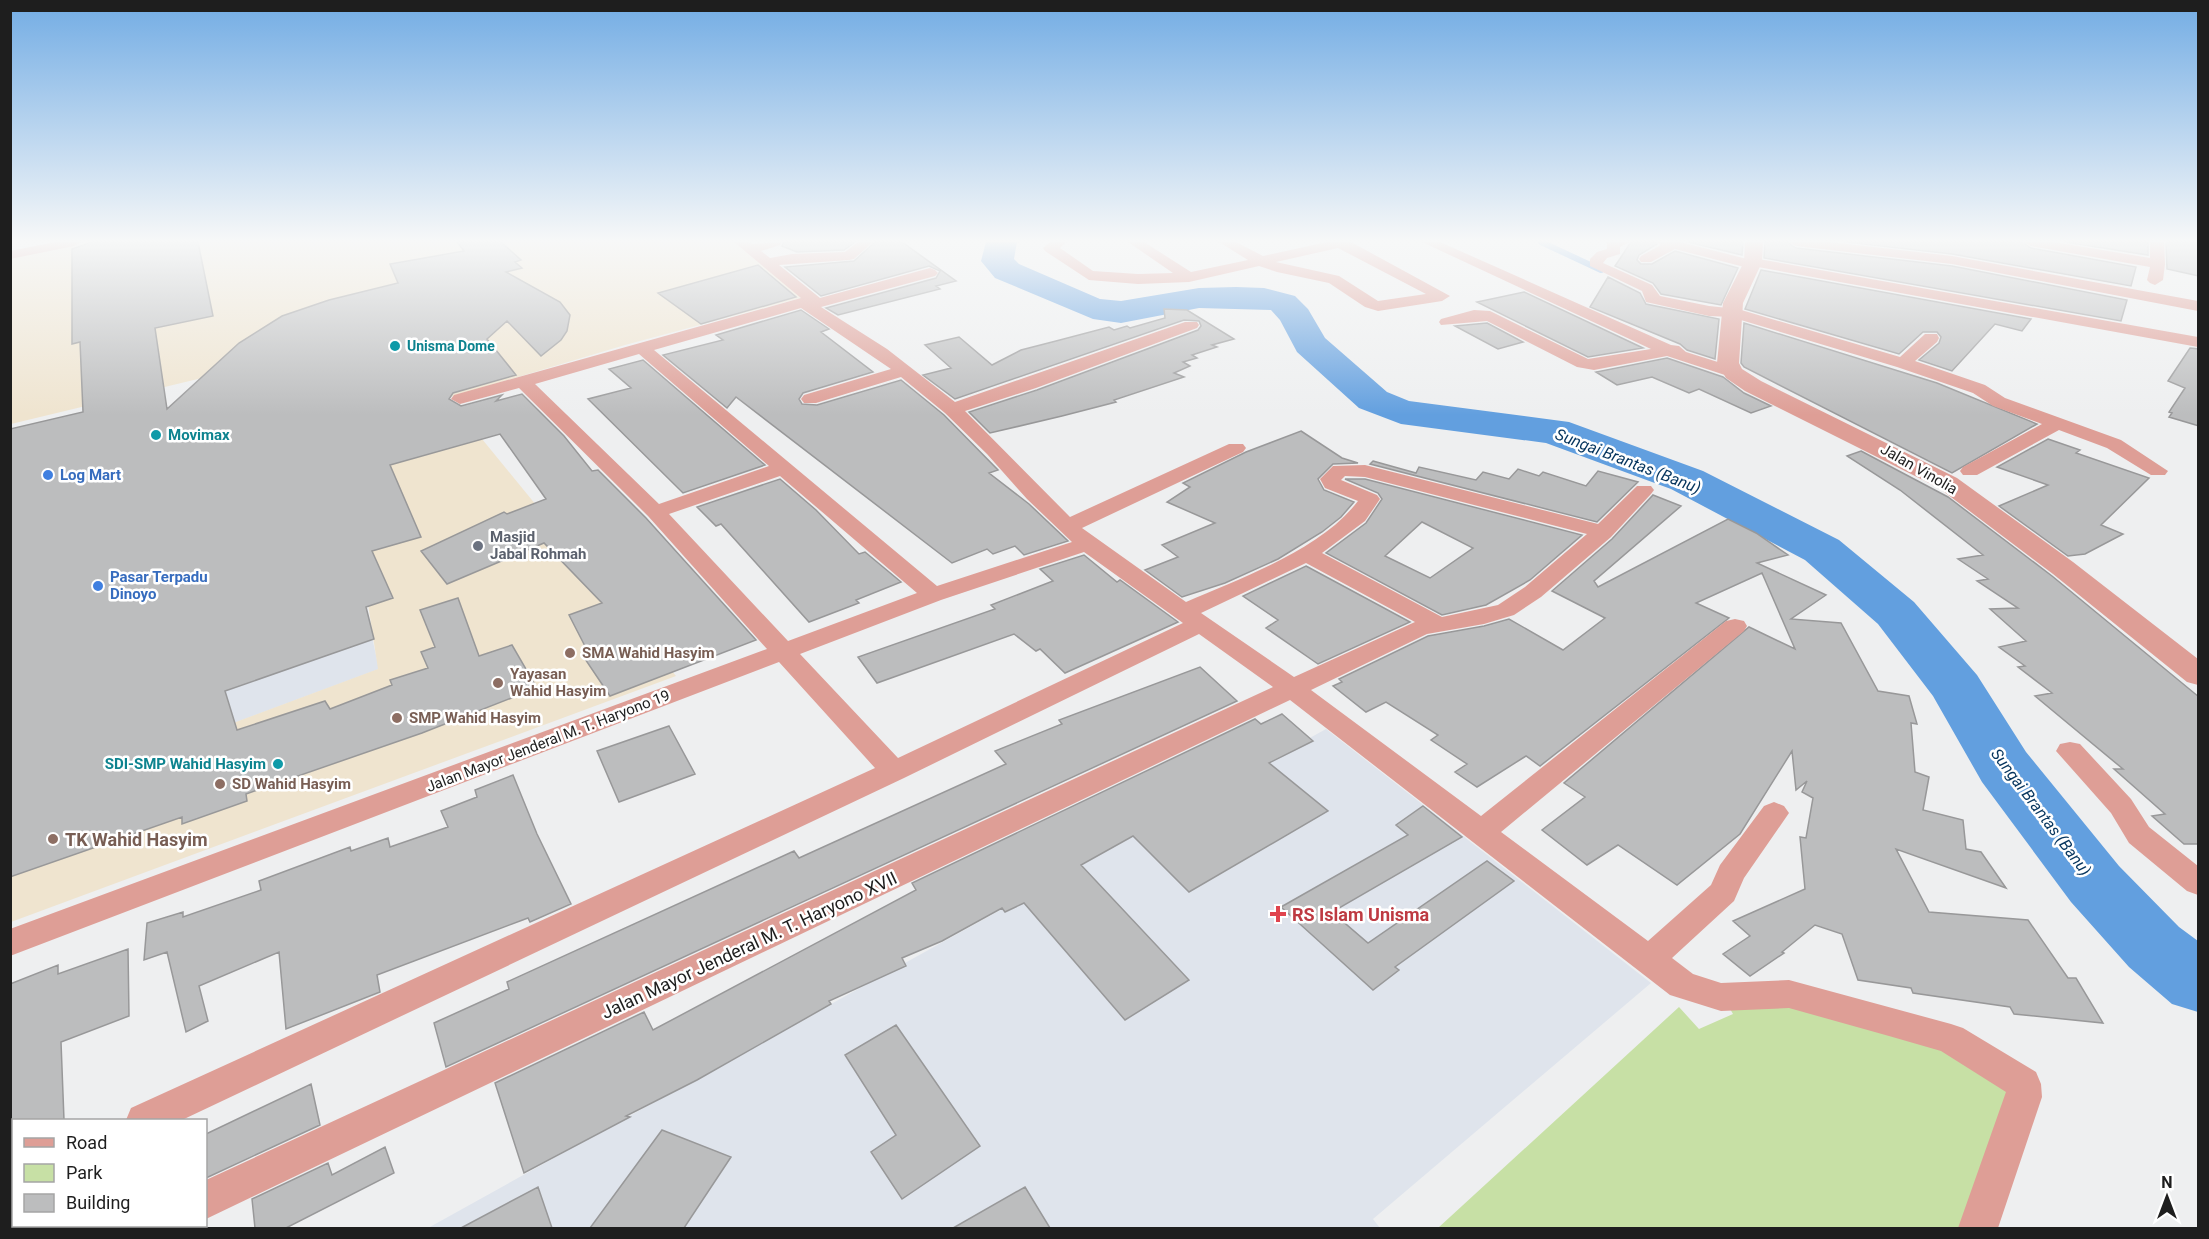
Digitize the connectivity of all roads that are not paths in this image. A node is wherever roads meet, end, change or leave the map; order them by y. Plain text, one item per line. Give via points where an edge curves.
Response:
1 (830, 300) edge
2 (1365, 300) edge
3 (1418, 300) edge
4 (1450, 300) edge
5 (1559, 300) edge
6 (1654, 300) edge
7 (1733, 300) edge
8 (1961, 300) edge
9 (2167, 300) edge
10 (808, 301) junction
11 (2199, 306) edge
12 (1467, 308) dead end
13 (1732, 312) junction
14 (1447, 322) dead end
15 (1191, 325) dead end
16 (1931, 338) dead end
17 (2199, 342) edge
18 (644, 349) junction
19 (1669, 349) junction
20 (1903, 363) junction
21 (904, 371) junction
22 (1734, 373) junction
23 (523, 382) junction
24 (460, 399) dead end
25 (810, 399) dead end
26 (952, 409) junction
27 (2059, 423) junction
28 (1236, 448) dead end
29 (784, 468) junction
30 (1970, 471) dead end
31 (2158, 471) dead end
32 (1644, 490) dead end
33 (655, 512) junction
34 (1068, 526) junction
35 (1603, 532) junction
36 (1087, 544) junction
37 (1305, 553) junction
38 (933, 595) junction
39 (1193, 618) junction
40 (1439, 625) junction
41 (1735, 626) dead end
42 (782, 652) junction
43 (2199, 675) edge
44 (1293, 689) junction
45 (2070, 751) dead end
46 (894, 771) junction
47 (1774, 813) dead end
48 (1480, 832) junction
49 (2192, 871) edge
50 (10, 943) edge
51 (1648, 960) junction
52 (146, 1119) edge
53 (207, 1200) edge
54 (1978, 1228) edge

1 - 10 street
2 - 3 street via 1378,306
4 - 12 street
5 - 19 street
6 - 13 street
7 - 13 street
8 - 17 street
9 - 11 street
10 - 18 street
10 - 21 street
13 - 20 street
13 - 22 street via 1728,363
14 - 19 street via 1474,315 1490,316 1582,363 1594,365
15 - 26 street
16 - 20 street
18 - 23 street
18 - 29 street
19 - 22 street via 1689,360
20 - 27 street via 1979,389 1999,402
21 - 25 street
21 - 26 street
22 - 43 street, Jalan Vinolia via 1948,483
23 - 24 street
23 - 33 street
26 - 34 street
27 - 30 street
27 - 31 street via 2114,444
28 - 34 street
29 - 33 street
29 - 38 street
32 - 35 street, Jalan Mayor Jenderal M. T. Haryono XVII
33 - 42 street
34 - 36 street
35 - 37 street via 1372,473 1340,470 1330,479 1332,484 1370,499 1348,526
35 - 40 street, Jalan Mayor Jenderal M. T. Haryono XVII via 1506,610
36 - 38 street, Jalan Mayor Jenderal M. T. Haryono 19
36 - 39 street
37 - 39 street
37 - 40 street
38 - 42 street, Jalan Mayor Jenderal M. T. Haryono 19
39 - 44 street
39 - 46 street
40 - 44 street, Jalan Mayor Jenderal M. T. Haryono XVII via 1420,628
41 - 48 street
42 - 46 street
42 - 50 street, Jalan Mayor Jenderal M. T. Haryono 19
44 - 48 street
44 - 53 street, Jalan Mayor Jenderal M. T. Haryono XVII
45 - 49 street via 2121,806 2139,836
46 - 52 street
47 - 51 street via 1731,873 1723,892
48 - 51 street
51 - 54 street via 1682,985 1720,997 1789,994 1951,1040 2023,1084 2024,1097

